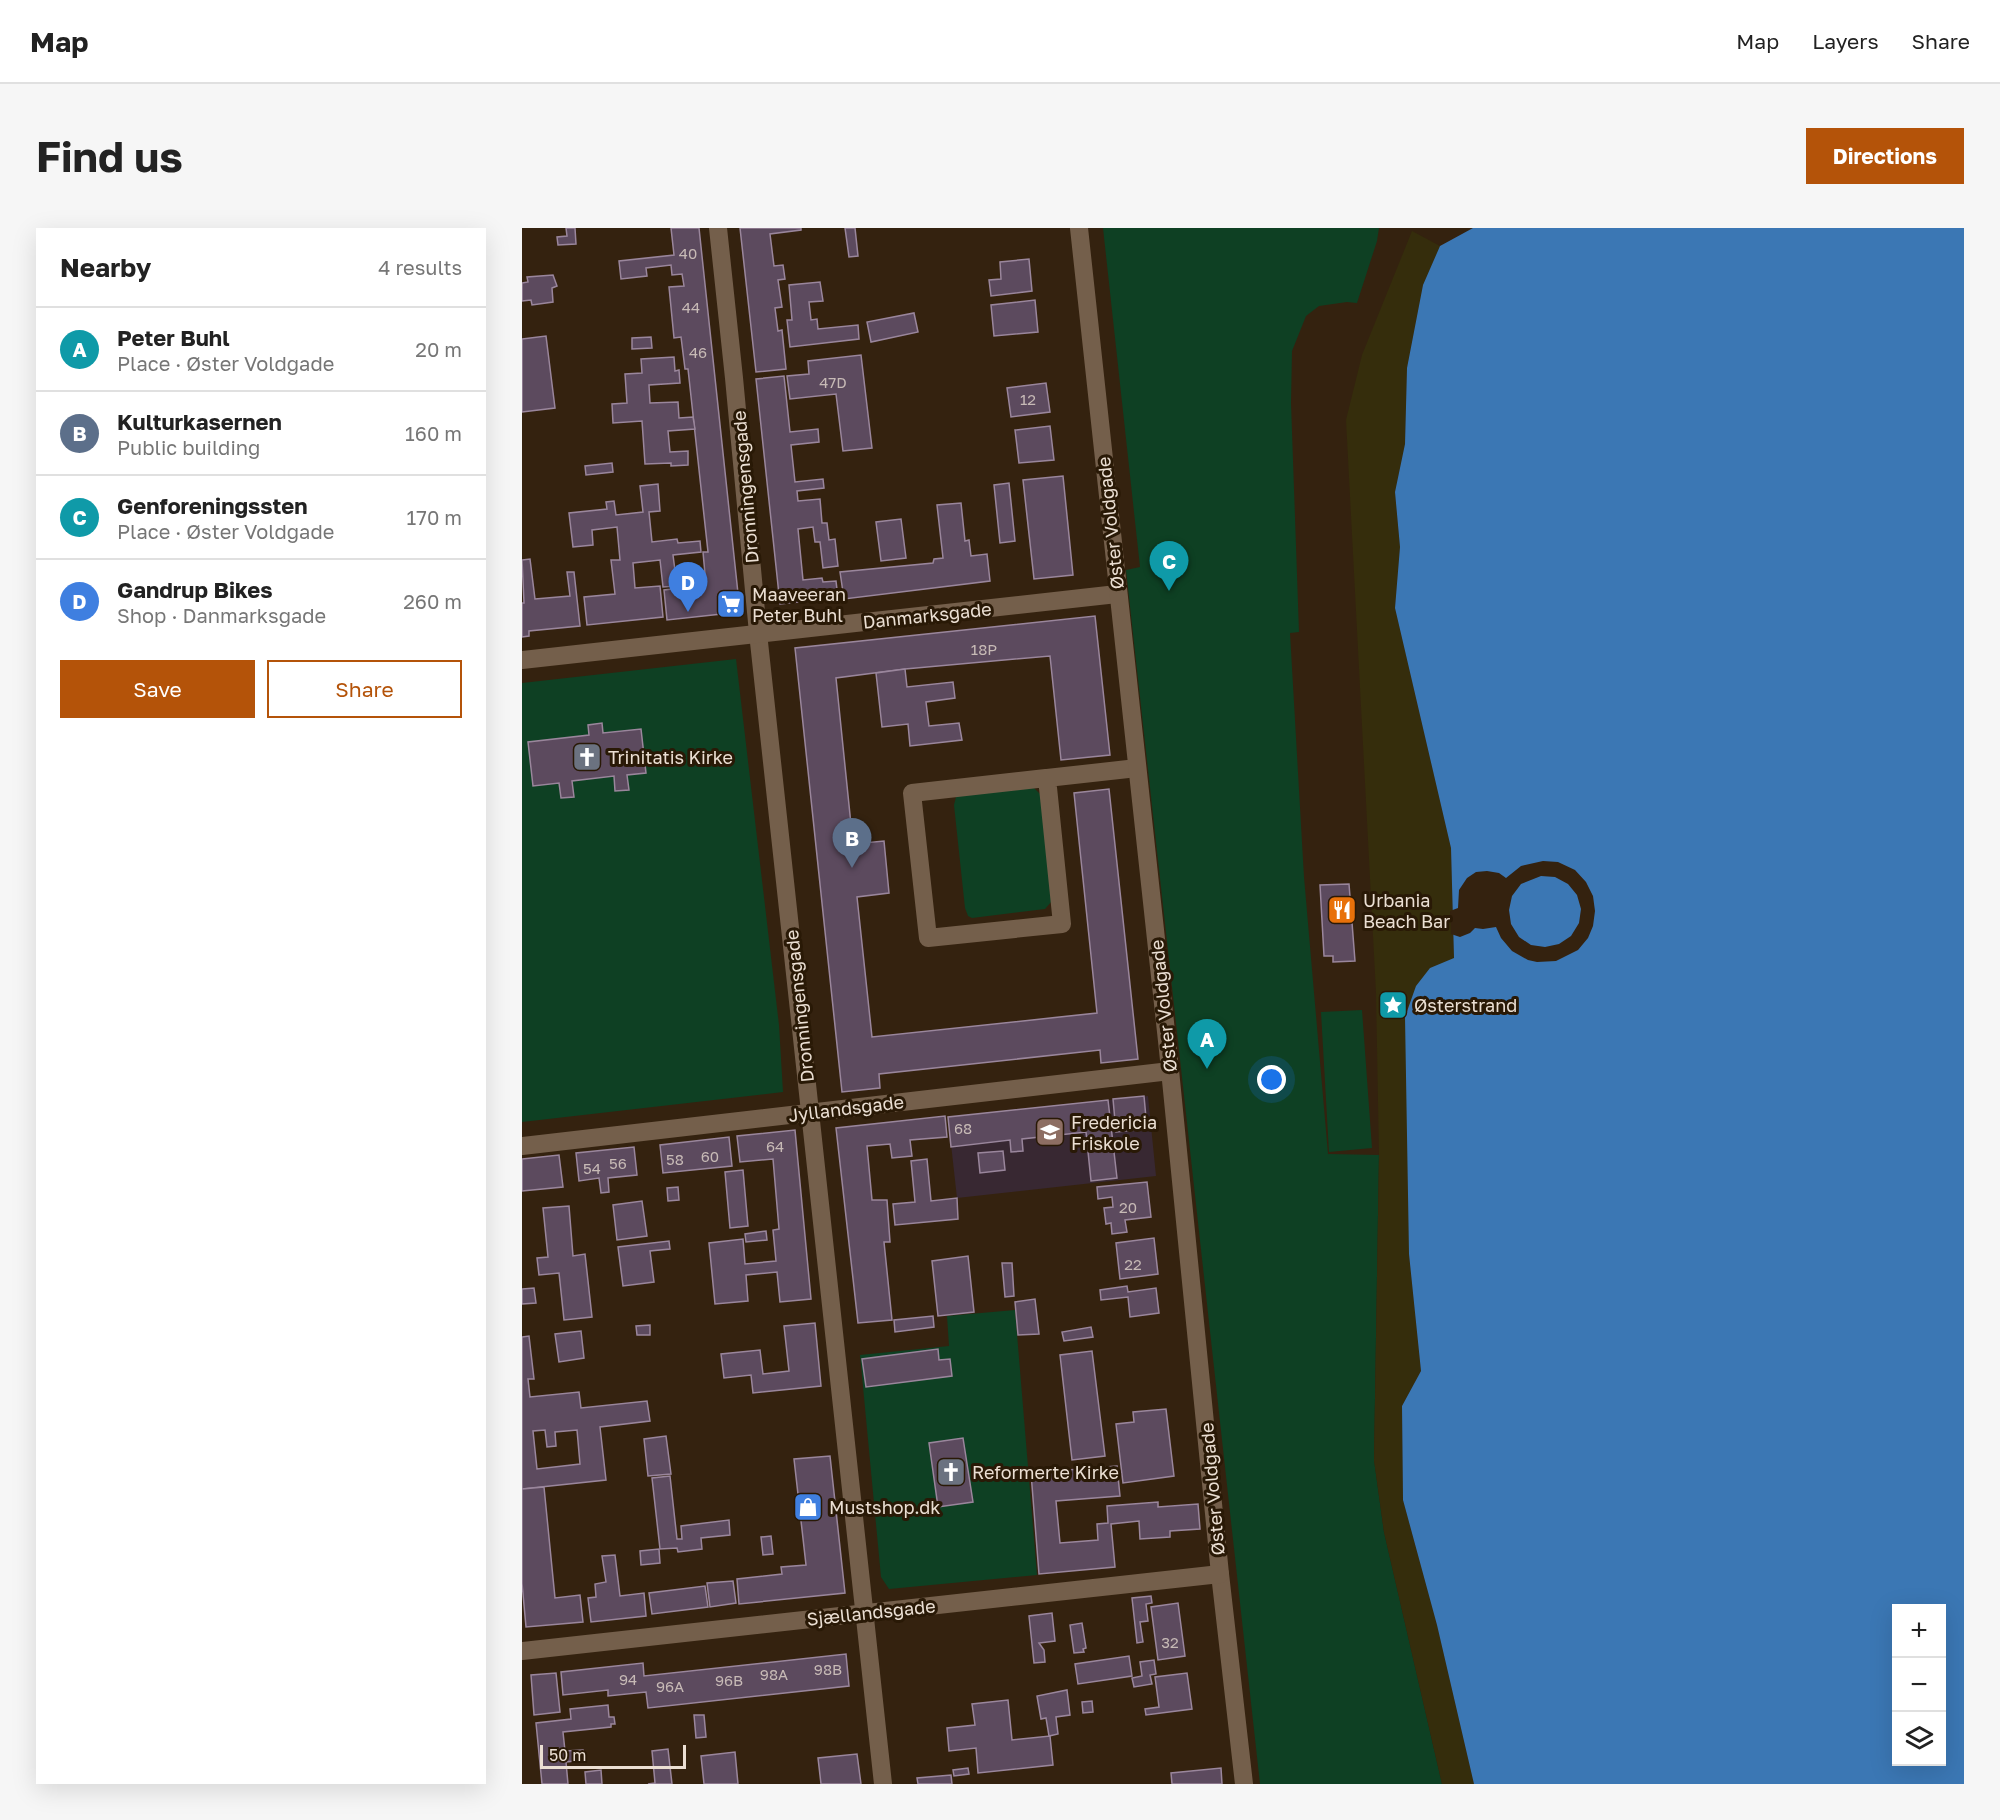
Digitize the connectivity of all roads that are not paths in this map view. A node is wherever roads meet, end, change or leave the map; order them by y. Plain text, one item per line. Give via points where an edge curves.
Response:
1 (718, 228) edge
2 (1079, 228) edge
3 (1117, 594) junction
4 (758, 633) junction
5 (522, 660) edge
6 (1137, 768) junction
7 (1047, 778) junction
8 (1170, 1071) junction
9 (810, 1113) junction
10 (522, 1146) edge
11 (1220, 1574) junction
12 (865, 1613) junction
13 (522, 1651) edge
14 (883, 1784) edge
15 (1244, 1784) edge

1 - 4 street, Dronningensgade
2 - 3 street, Øster Voldgade
3 - 4 street, Danmarksgade
3 - 6 street, Øster Voldgade
4 - 5 street, Danmarksgade
4 - 9 street, Dronningensgade
6 - 7 street
6 - 8 street, Øster Voldgade
7 - 7 street via 1062,924 928,938 912,793
8 - 9 street, Jyllandsgade
8 - 11 street, Øster Voldgade
9 - 10 street, Jyllandsgade
9 - 12 street, Dronningensgade
11 - 12 street, Sjællandsgade
11 - 15 street, Øster Voldgade
12 - 13 street, Sjællandsgade
12 - 14 street, Dronningensgade

